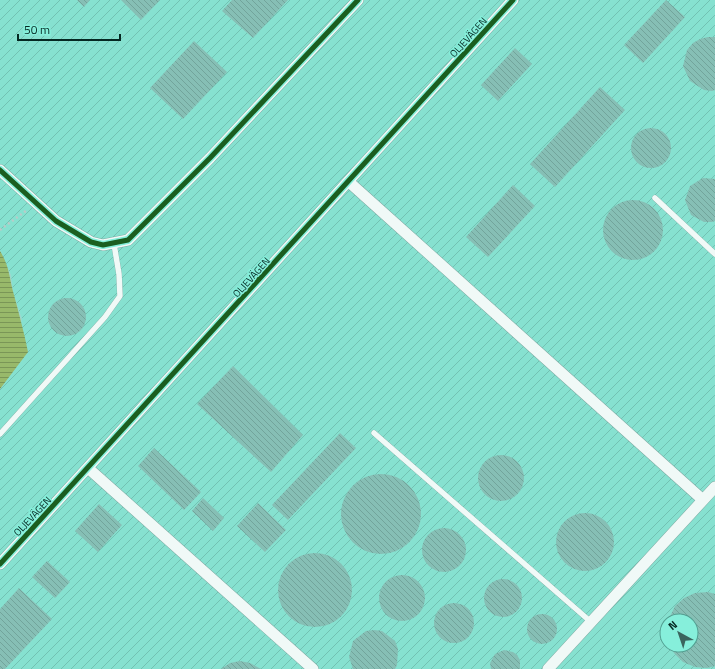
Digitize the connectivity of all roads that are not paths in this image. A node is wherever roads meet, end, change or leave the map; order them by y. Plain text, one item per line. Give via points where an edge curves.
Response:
1 (358, 0) edge
2 (513, 0) edge
3 (0, 170) edge
4 (349, 182) junction
5 (655, 198) dead end
6 (114, 244) junction
7 (715, 254) edge
8 (374, 433) dead end
9 (0, 434) edge
10 (88, 468) junction
11 (715, 487) edge
12 (703, 500) junction
13 (0, 564) edge
14 (591, 622) junction
15 (312, 669) edge
16 (548, 669) edge

1 - 6 street via 210,158 128,240
2 - 4 street, OLJEVÄGEN
3 - 6 street via 56,221 91,242
4 - 10 street, OLJEVÄGEN
4 - 12 street
5 - 7 lane
6 - 9 lane via 120,296 105,317
8 - 14 lane
10 - 13 street, OLJEVÄGEN
10 - 15 street
11 - 12 street
12 - 14 street
14 - 16 street

